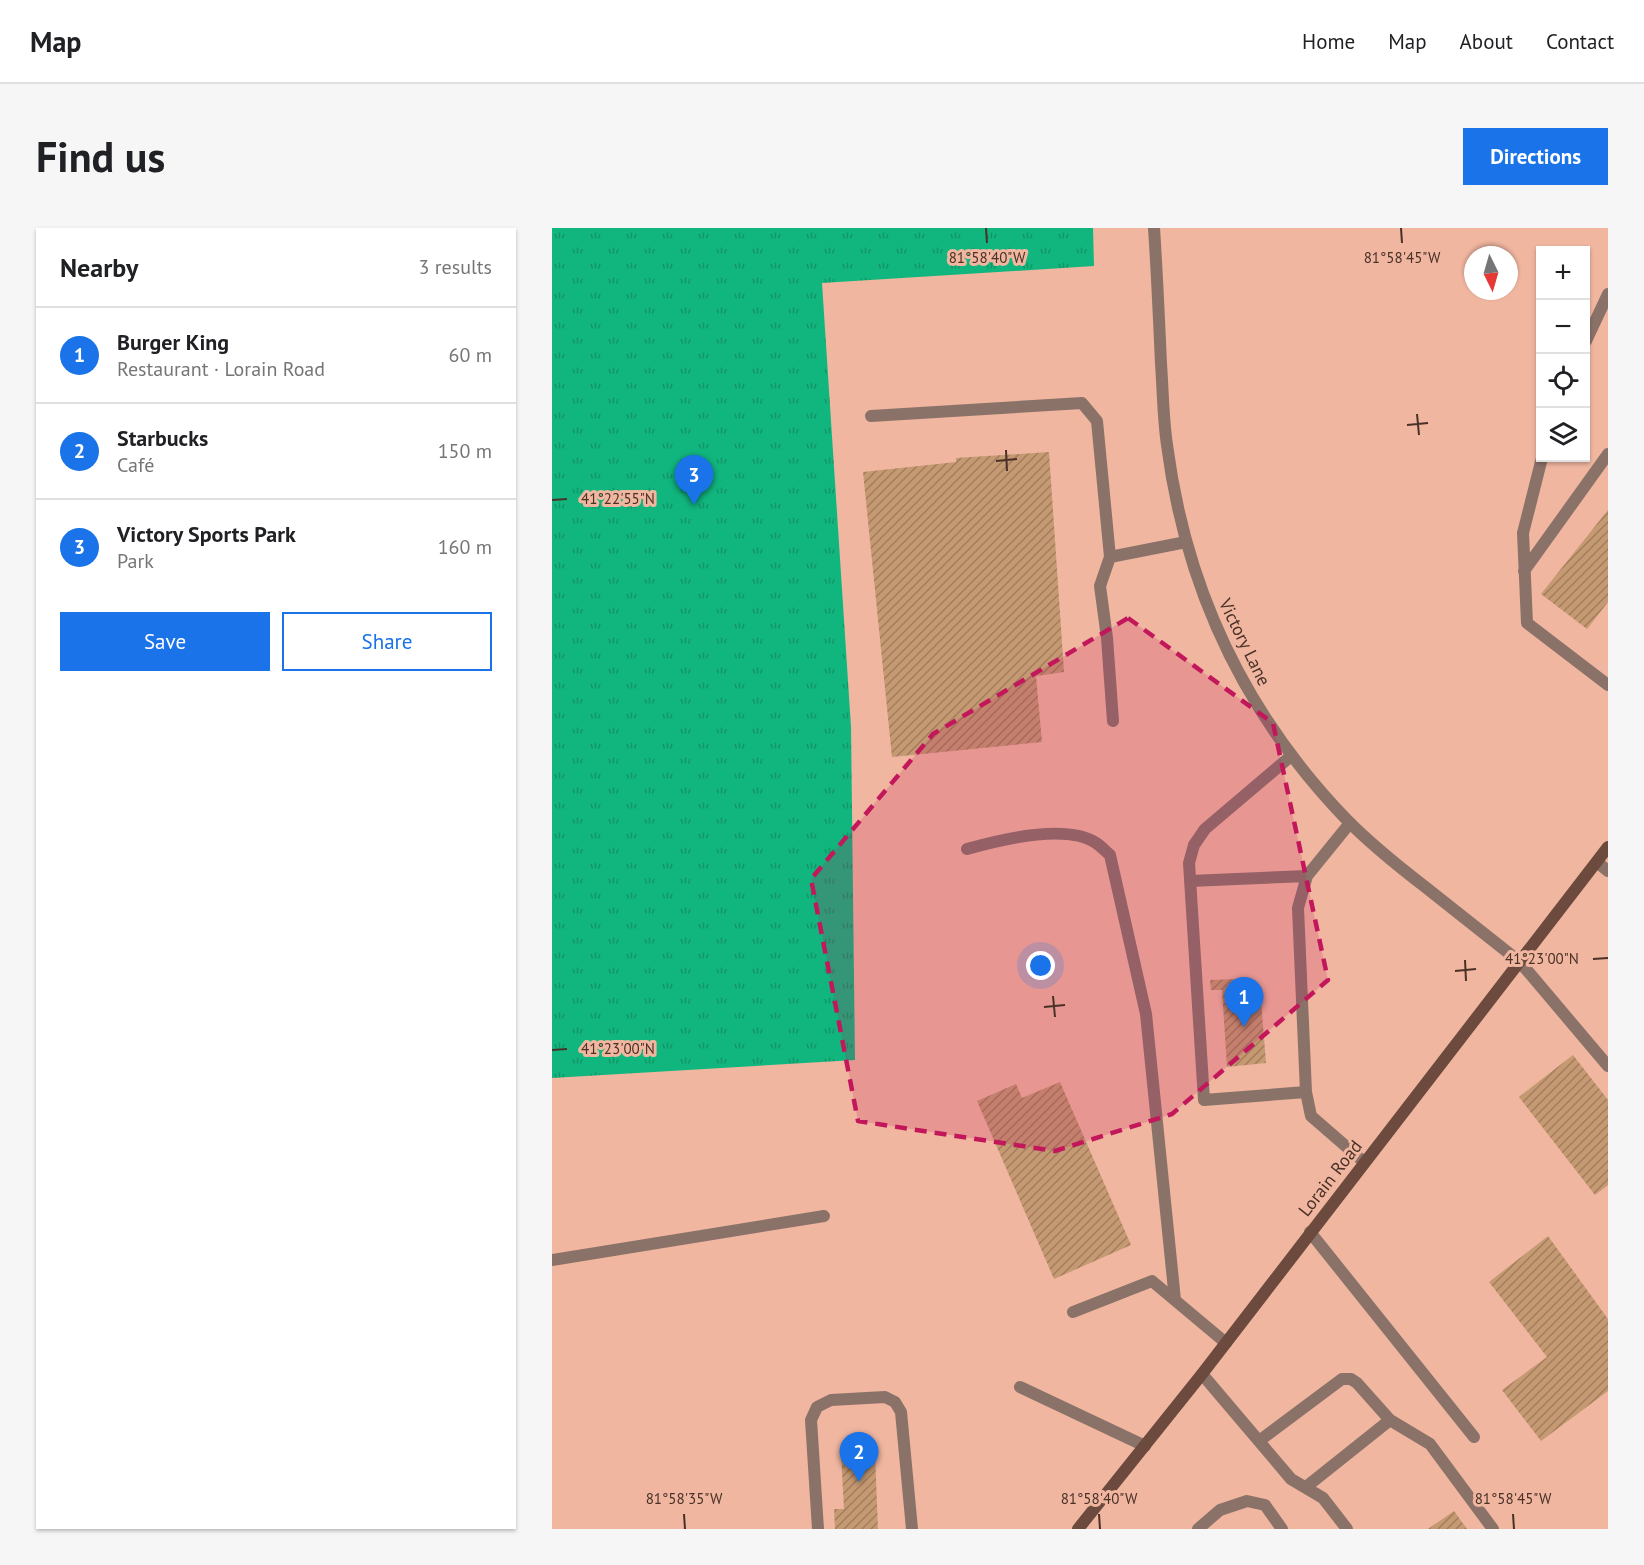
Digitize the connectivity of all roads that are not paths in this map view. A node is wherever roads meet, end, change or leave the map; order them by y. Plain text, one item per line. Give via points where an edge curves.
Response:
1 (1154, 228) edge
2 (1608, 294) edge
3 (1590, 332) edge
4 (871, 416) dead end
5 (1608, 454) edge
6 (1541, 462) edge
7 (1186, 542) junction
8 (1110, 557) junction
9 (1524, 571) junction
10 (1606, 679) edge
11 (1113, 721) dead end
12 (1291, 756) junction
13 (1350, 823) junction
14 (1608, 847) edge
15 (967, 849) dead end
16 (1597, 862) junction
17 (1608, 871) edge
18 (1307, 876) junction
19 (1190, 881) junction
20 (1520, 962) junction
21 (1608, 1066) edge
22 (1306, 1092) junction
23 (1364, 1162) junction
24 (824, 1216) dead end
25 (1310, 1232) junction
26 (552, 1260) edge
27 (1176, 1300) junction
28 (1073, 1312) dead end
29 (1226, 1343) junction
30 (1202, 1374) junction
31 (1020, 1387) dead end
32 (1390, 1420) junction
33 (1474, 1437) dead end
34 (1259, 1441) junction
35 (1145, 1446) junction
36 (1306, 1487) junction
37 (819, 1529) edge
38 (912, 1529) edge
39 (1078, 1529) edge
40 (1198, 1529) edge
41 (1282, 1529) edge
42 (1347, 1529) edge
43 (1493, 1529) edge

1 - 7 street, Victory Lane via 1166,442
2 - 3 street
4 - 8 street via 1082,403 1097,421
5 - 9 street
6 - 9 street via 1523,533
7 - 8 street
7 - 12 street, Victory Lane via 1205,603 1234,667
8 - 11 street via 1100,586
9 - 10 street via 1527,623
12 - 13 street, Victory Lane
12 - 19 street via 1205,829 1194,845
13 - 18 street
13 - 20 street, Victory Lane
14 - 16 main road, Lorain Road
15 - 27 street via 1032,834 1070,835 1095,842 1110,855 1146,1014
16 - 17 street
16 - 20 main road, Lorain Road
18 - 19 street
18 - 22 street via 1298,908
19 - 22 street via 1204,1100
20 - 21 street, Victory Lane
20 - 23 main road, Lorain Road
22 - 23 street via 1311,1116
23 - 25 main road, Lorain Road
24 - 26 street
25 - 29 main road, Lorain Road
25 - 33 street
27 - 28 street via 1152,1281
27 - 29 street
29 - 30 main road, Lorain Road
30 - 34 street
30 - 35 main road, Lorain Road
31 - 35 street
32 - 34 street via 1357,1383 1342,1379
32 - 36 street
32 - 43 street via 1430,1444
34 - 36 street via 1291,1479
35 - 39 main road, Lorain Road
36 - 42 street via 1323,1498
37 - 38 street via 811,1420 817,1407 831,1400 885,1397 895,1402 901,1412
40 - 41 street via 1220,1510 1247,1501 1265,1505

